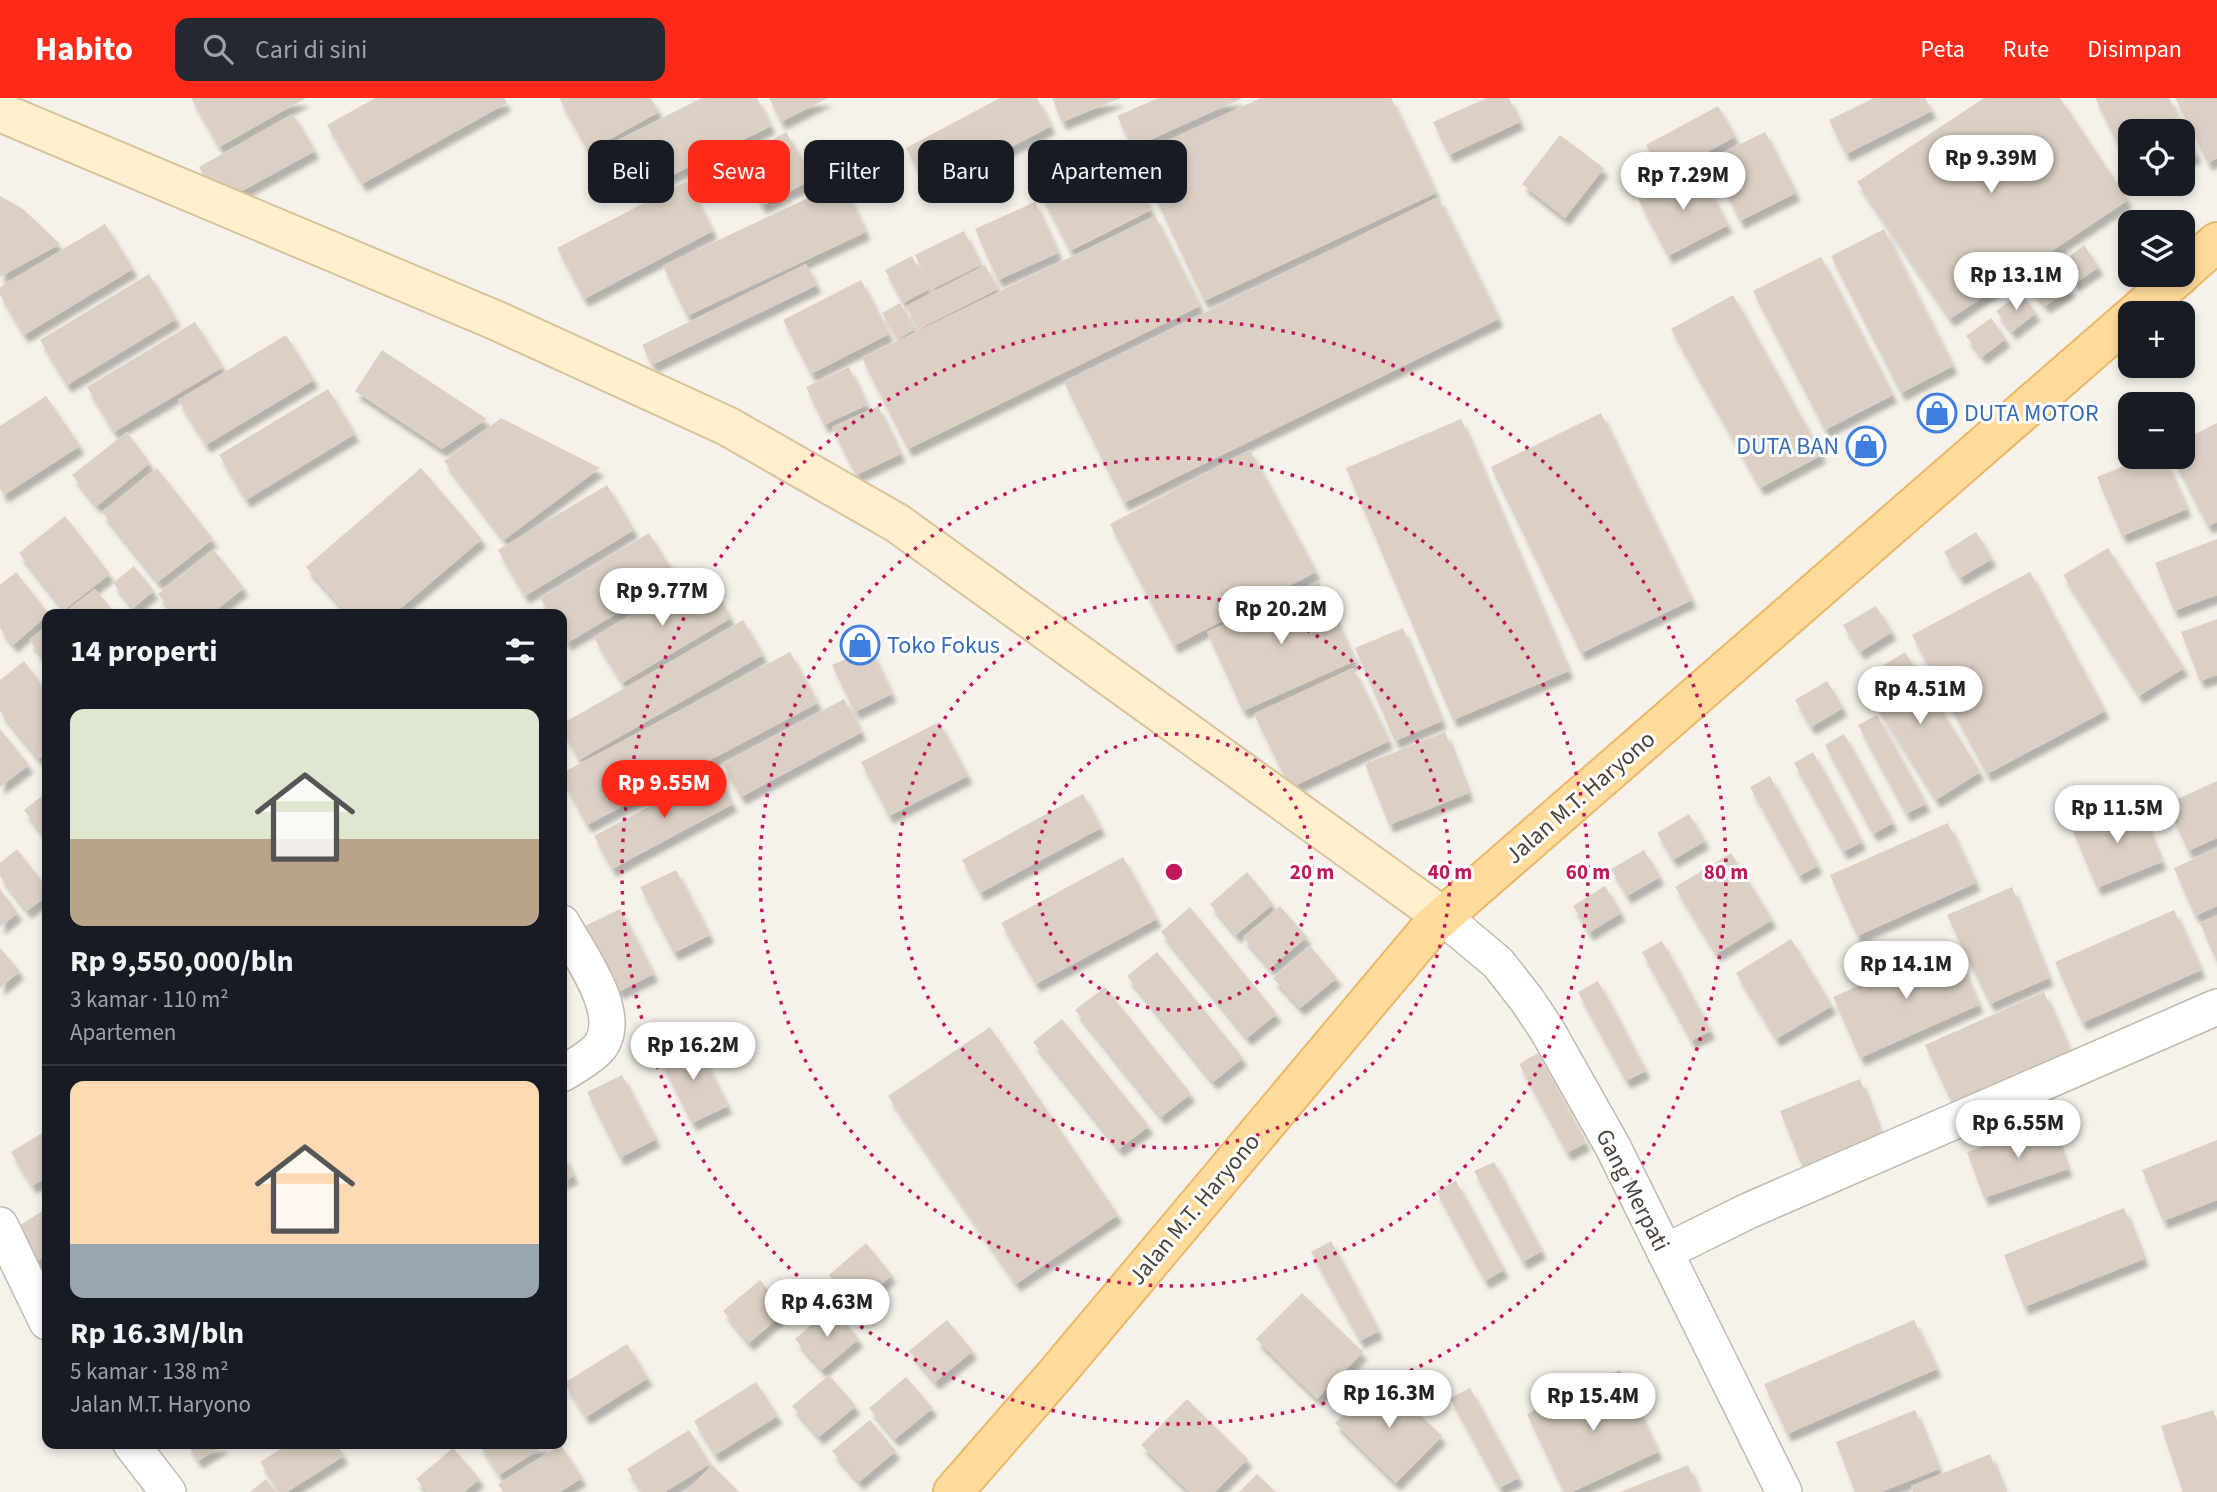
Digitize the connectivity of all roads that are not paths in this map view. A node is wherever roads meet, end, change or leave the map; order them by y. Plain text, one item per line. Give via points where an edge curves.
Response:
1 (0, 112) edge
2 (2201, 261) edge
3 (2151, 301) edge
4 (2118, 328) edge
5 (1443, 916) junction
6 (567, 932) edge
7 (2217, 1007) edge
8 (567, 1071) edge
9 (0, 1225) edge
10 (1665, 1252) junction
11 (42, 1312) edge
12 (135, 1449) edge
13 (167, 1492) edge
14 (953, 1492) edge
15 (1784, 1492) edge

1 - 5 street via 495,320 727,426 897,523
2 - 3 main road
4 - 5 main road, Jalan M.T. Haryono
5 - 10 street, Gang Merpati via 1498,963 1540,1020 1613,1147
5 - 14 main road, Jalan M.T. Haryono
6 - 8 street via 604,998 607,1013 600,1047
7 - 10 street via 1748,1211
9 - 11 street
10 - 15 street, Gang Merpati
12 - 13 street

